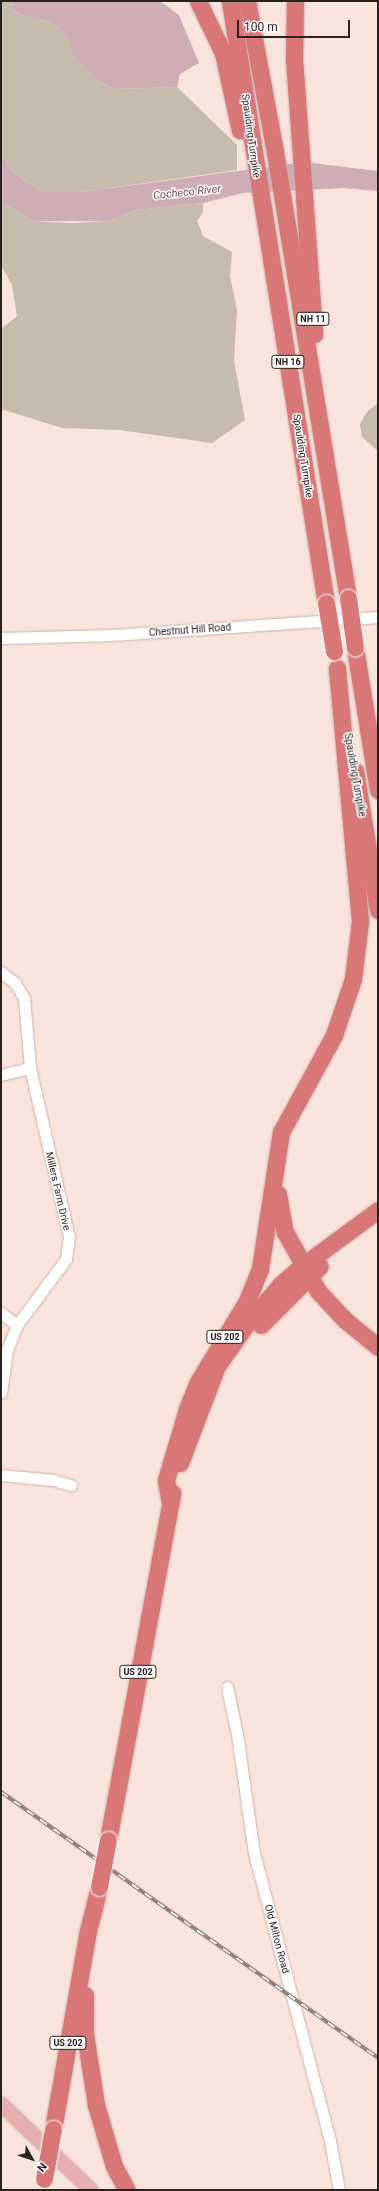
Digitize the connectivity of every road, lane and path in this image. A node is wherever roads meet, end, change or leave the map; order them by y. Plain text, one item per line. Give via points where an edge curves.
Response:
1 (198, 1) edge
2 (230, 1) edge
3 (247, 1) edge
4 (295, 1) edge
5 (253, 157) junction
6 (321, 438) junction
7 (378, 617) edge
8 (1, 638) edge
9 (337, 668) junction
10 (378, 790) edge
11 (378, 910) edge
12 (1, 972) edge
13 (30, 1068) junction
14 (1, 1075) edge
15 (274, 1168) junction
16 (378, 1210) edge
17 (378, 1222) edge
18 (305, 1270) junction
19 (1, 1313) edge
20 (17, 1326) junction
21 (378, 1347) edge
22 (1, 1393) edge
23 (1, 1475) edge
24 (71, 1485) dead end
25 (170, 1503) junction
26 (227, 1687) dead end
27 (84, 1958) junction
28 (1, 2104) edge
29 (43, 2184) edge
30 (91, 2190) edge
31 (127, 2190) edge
32 (340, 2190) edge

1 - 5 highway via 223,53 241,135
2 - 5 highway, Spaulding Turnpike / NH 16
3 - 6 highway, Spaulding Turnpike / NH 16 via 275,152
4 - 6 highway, NH 11 via 294,59
5 - 9 highway, Spaulding Turnpike / NH 16, bridge
6 - 10 highway, Spaulding Turnpike / NH 16, bridge
7 - 8 street, Chestnut Hill Road via 113,635
9 - 11 highway, Spaulding Turnpike / NH 16
9 - 15 highway, US 202 via 360,921 356,961 338,1027 322,1060 289,1114 281,1132
12 - 13 street, Millers Farm Drive via 15,983 24,998
13 - 14 street
13 - 20 street, Millers Farm Drive via 69,1237 66,1258
15 - 18 highway via 285,1232
15 - 25 highway, US 202 via 269,1225 260,1269 247,1301 198,1382 186,1409 166,1480
16 - 18 highway
17 - 18 highway, US 202
18 - 21 highway via 318,1291 345,1320
18 - 25 highway, US 202 via 258,1328 227,1373 212,1387 192,1429 176,1473
19 - 20 street
20 - 22 street, Millers Farm Drive via 7,1350
23 - 24 street via 54,1480
25 - 27 highway, US 202, bridge
26 - 32 street, Old Milton Road via 237,1734 254,1853 330,2141
27 - 29 highway, US 202, bridge
27 - 31 highway via 89,2070 114,2166
28 - 30 main road

